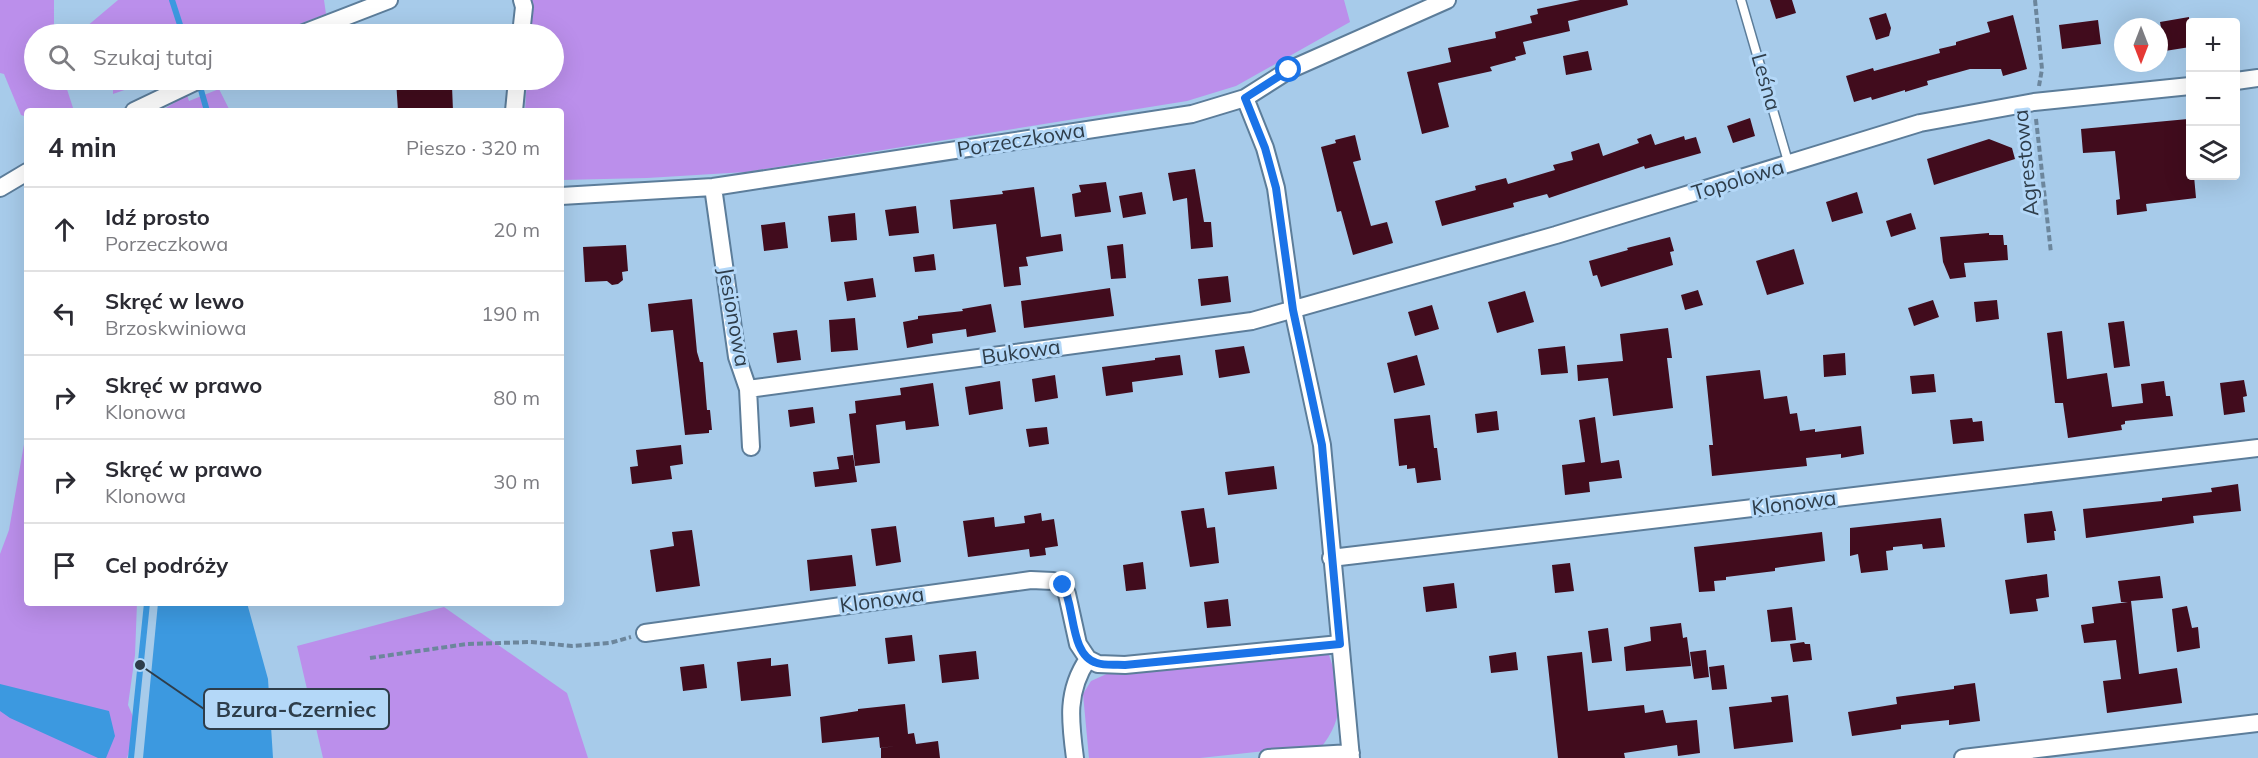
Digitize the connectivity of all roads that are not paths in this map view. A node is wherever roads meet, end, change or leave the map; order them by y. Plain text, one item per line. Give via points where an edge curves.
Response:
1 (389, 0) edge
2 (522, 0) edge
3 (1447, 0) edge
4 (1742, 0) edge
5 (327, 24) edge
6 (522, 24) edge
7 (2258, 78) edge
8 (2240, 80) edge
9 (2186, 86) edge
10 (179, 90) edge
11 (516, 90) edge
12 (1245, 98) junction
13 (140, 108) edge
14 (514, 108) edge
15 (1790, 165) junction
16 (24, 174) edge
17 (713, 187) junction
18 (0, 188) edge
19 (567, 196) edge
20 (1293, 310) junction
21 (748, 389) junction
22 (751, 447) dead end
23 (2258, 448) edge
24 (1331, 558) junction
25 (645, 633) road end
26 (1340, 644) junction
27 (1088, 659) junction
28 (2258, 723) edge
29 (1351, 755) edge
30 (1075, 758) edge
31 (1268, 758) edge
32 (1963, 758) edge

1 - 5 street
2 - 6 street
3 - 12 street, Porzeczkowa via 1289,70
4 - 15 lane, Leśna
7 - 8 street
9 - 15 street, Topolowa via 2034,102 1920,123
10 - 13 street
11 - 14 street
12 - 17 street, Porzeczkowa via 1192,114
12 - 20 street via 1276,188
15 - 20 street, Topolowa
16 - 18 street
17 - 19 street, Porzeczkowa
17 - 21 street, Jesionowa via 737,357
20 - 21 street, Bukowa via 1252,321
20 - 24 street via 1322,445
21 - 22 street, Jesionowa
23 - 24 street, Klonowa
24 - 26 street
25 - 27 street, Klonowa via 1030,580 1053,581 1063,585 1068,594 1078,644
26 - 27 street via 1125,665 1098,664
26 - 29 street
27 - 30 street via 1072,697 1070,720
28 - 32 street
29 - 31 street

